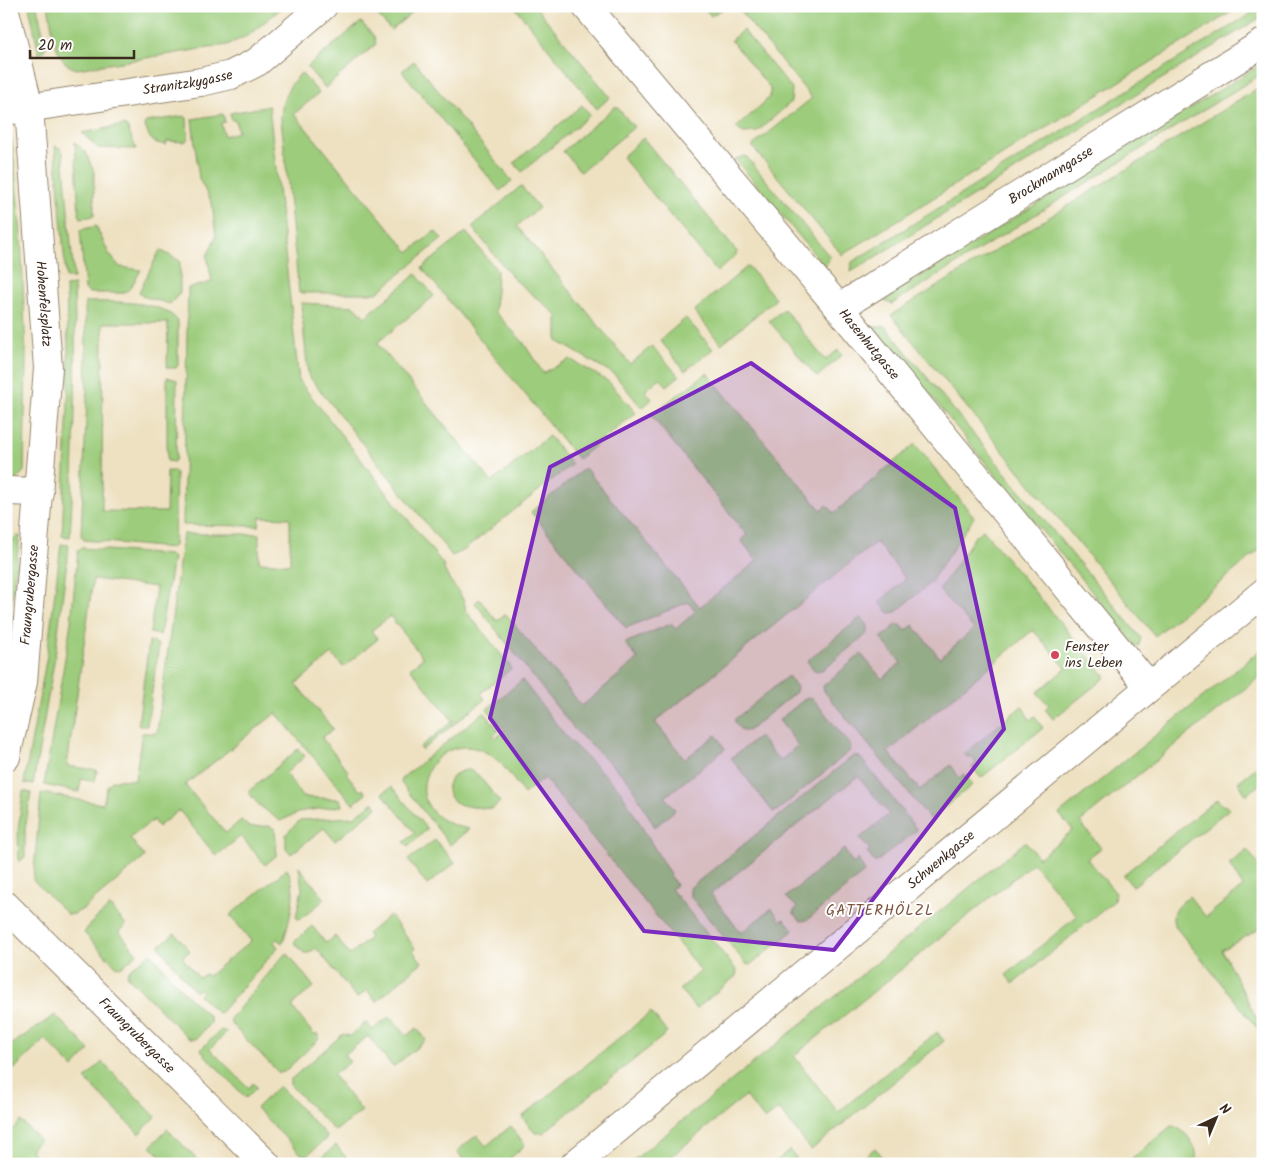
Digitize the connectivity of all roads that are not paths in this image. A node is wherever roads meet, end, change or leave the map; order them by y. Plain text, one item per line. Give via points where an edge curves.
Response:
1 (324, 6) edge
2 (586, 6) edge
3 (6, 15) edge
4 (1263, 43) edge
5 (18, 109) edge
6 (839, 308) junction
7 (6, 491) edge
8 (38, 492) junction
9 (1263, 593) edge
10 (1148, 687) junction
11 (6, 758) edge
12 (6, 906) edge
13 (266, 1164) edge
14 (575, 1164) edge

1 - 5 street, Stranitzkygasse via 257,62 231,75
2 - 6 street, Hasenhutgasse
3 - 5 street, Hohenfelsplatz
4 - 6 street, Brockmanngasse
5 - 8 street, Hohenfelsplatz via 48,368
6 - 10 street, Hasenhutgasse
7 - 8 street
8 - 11 street, Fraungrubergasse via 23,682
9 - 10 street, Schwenkgasse
10 - 14 street, Schwenkgasse
12 - 13 street, Fraungrubergasse

